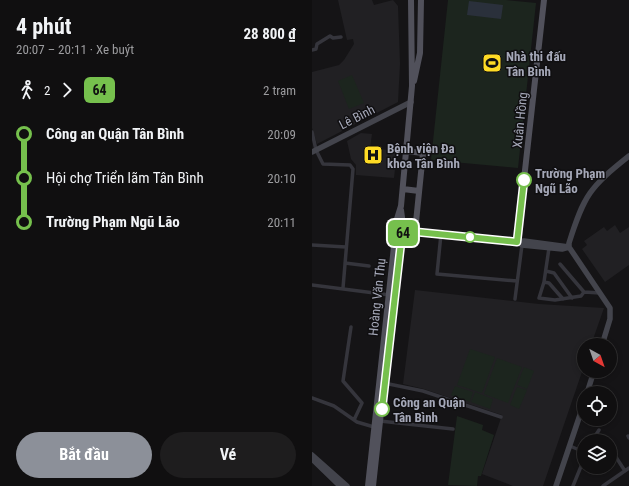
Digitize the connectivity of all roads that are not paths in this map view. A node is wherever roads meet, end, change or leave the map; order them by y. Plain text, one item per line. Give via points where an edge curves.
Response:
1 (422, 0) edge
2 (544, 0) edge
3 (410, 1) edge
4 (341, 37) dead end
5 (312, 50) edge
6 (412, 86) junction
7 (411, 102) junction
8 (312, 132) edge
9 (314, 151) edge
10 (406, 152) junction
11 (629, 156) edge
12 (403, 189) junction
13 (419, 191) junction
14 (401, 206) junction
15 (407, 231) junction
16 (415, 232) junction
17 (441, 234) junction
18 (520, 244) junction
19 (312, 245) edge
20 (346, 247) junction
21 (569, 247) junction
22 (549, 248) junction
23 (345, 263) junction
24 (560, 264) dead end
25 (369, 266) dead end
26 (546, 272) junction
27 (517, 281) junction
28 (544, 282) junction
29 (312, 285) edge
30 (343, 288) junction
31 (584, 292) junction
32 (601, 293) junction
33 (391, 295) junction
34 (572, 298) junction
35 (515, 299) dead end
36 (563, 299) junction
37 (390, 308) junction
38 (351, 327) dead end
39 (604, 338) edge
40 (384, 383) junction
41 (312, 398) edge
42 (501, 417) dead end
43 (354, 420) junction
44 (380, 421) junction
45 (577, 424) edge
46 (374, 427) junction
47 (453, 429) dead end
48 (599, 430) dead end
49 (596, 434) edge
50 (570, 446) junction
51 (577, 449) edge
52 (312, 455) edge
53 (617, 459) edge
54 (312, 460) edge
55 (629, 468) edge
56 (625, 471) junction
57 (578, 474) edge
58 (340, 486) edge
59 (348, 486) edge
60 (368, 486) edge
61 (374, 486) edge
62 (556, 486) edge
63 (573, 486) edge
64 (603, 486) edge

1 - 6 main road, Hoàng Văn Thụ via 420,53
2 - 18 main road, Xuân Hồng
3 - 6 main road, Hoàng Văn Thụ
4 - 5 street via 330,36 320,41 316,49
6 - 7 main road, Hoàng Văn Thụ
7 - 9 street, Lê Bình
7 - 10 main road, Hoàng Văn Thụ
8 - 9 street
9 - 20 street via 323,164 350,165 353,168
10 - 12 main road, Hoàng Văn Thụ
10 - 13 main road via 423,153
11 - 21 street via 599,181 582,203
12 - 13 main road
12 - 14 main road, Hoàng Văn Thụ
13 - 16 main road
14 - 15 main road via 402,221
14 - 33 main road, Hoàng Văn Thụ via 397,219
15 - 16 main road
15 - 33 main road, Hoàng Văn Thụ via 400,237
16 - 17 main road
17 - 18 main road
17 - 27 street via 437,274
18 - 21 street via 524,241
18 - 22 street
18 - 27 street
19 - 20 street
20 - 23 street
21 - 22 street
21 - 32 street
22 - 26 street
23 - 25 street
23 - 30 street
24 - 31 street
26 - 28 street
26 - 34 street via 554,273
27 - 35 street
28 - 36 street via 549,283
28 - 36 street via 539,298
29 - 30 street
30 - 33 street
31 - 32 street
31 - 34 street via 581,296
32 - 39 street via 610,312
33 - 37 main road, Hoàng Văn Thụ
34 - 36 street
37 - 40 main road, Hoàng Văn Thụ
37 - 46 main road, Hoàng Văn Thụ
38 - 43 street via 343,381 362,403
40 - 42 street via 423,391
40 - 44 main road, Hoàng Văn Thụ
41 - 43 street via 334,406
43 - 46 street
44 - 47 street
44 - 61 main road, Hoàng Văn Thụ
45 - 50 street
46 - 60 main road, Hoàng Văn Thụ
48 - 49 street
50 - 51 street
50 - 62 street
52 - 59 street
53 - 56 street
54 - 58 street
55 - 56 street
56 - 64 street
57 - 63 street

